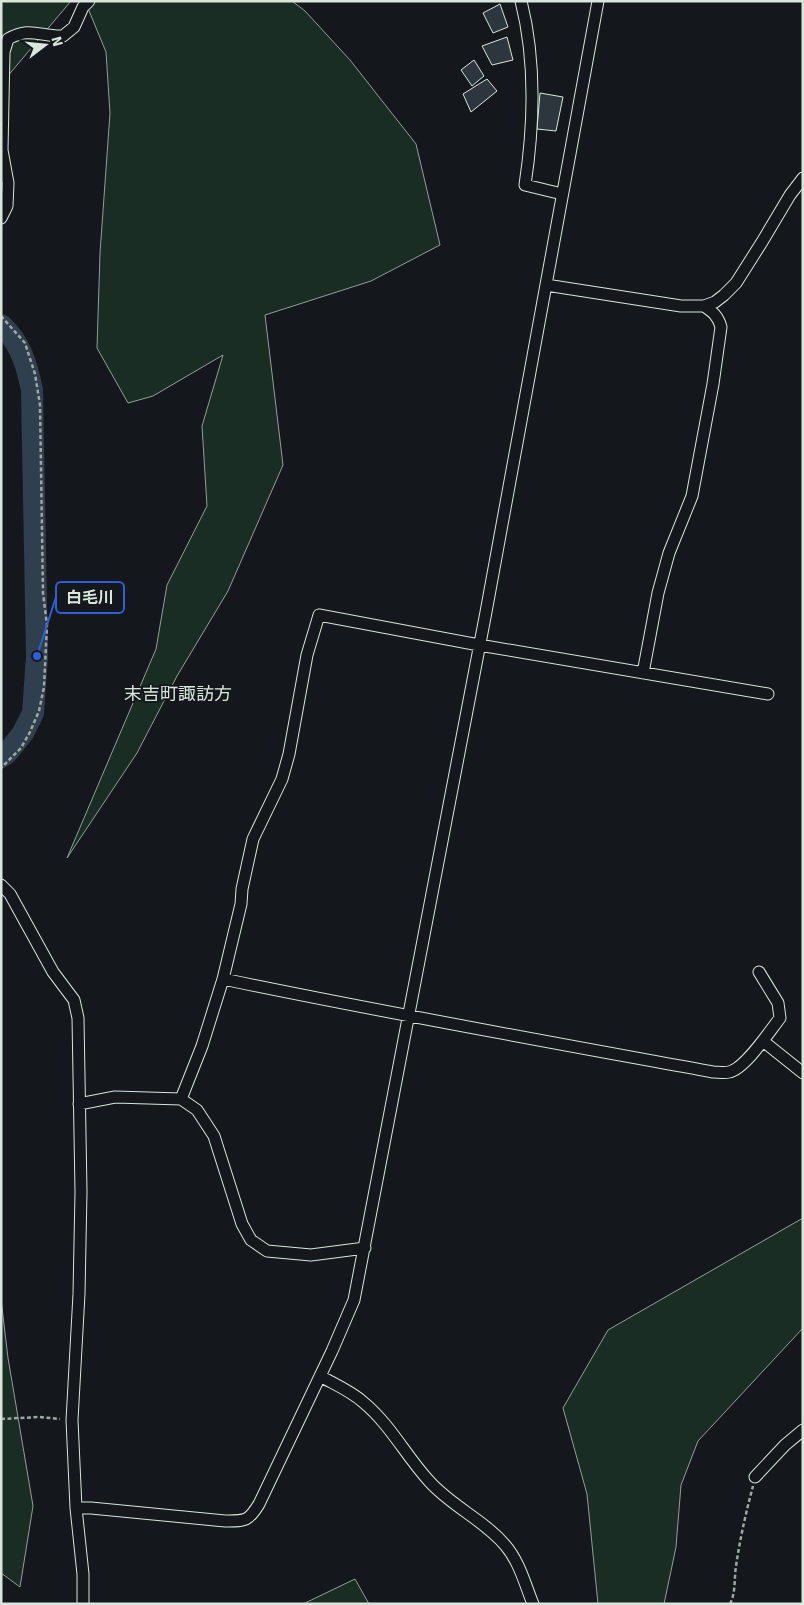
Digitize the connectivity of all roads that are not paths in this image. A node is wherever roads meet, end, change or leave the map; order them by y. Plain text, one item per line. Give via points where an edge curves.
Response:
1 (89, 1) edge
2 (521, 1) edge
3 (598, 1) edge
4 (803, 178) edge
5 (562, 194) junction
6 (1, 218) edge
7 (546, 285) junction
8 (704, 306) junction
9 (479, 645) junction
10 (643, 673) junction
11 (768, 694) dead end
12 (1, 885) edge
13 (759, 972) dead end
14 (223, 979) junction
15 (408, 1016) junction
16 (762, 1041) junction
17 (803, 1072) edge
18 (181, 1099) junction
19 (79, 1104) junction
20 (365, 1248) junction
21 (320, 1376) junction
22 (803, 1430) edge
23 (755, 1477) road end
24 (76, 1508) junction
25 (83, 1604) edge
26 (533, 1604) edge

1 - 6 street via 74,27 63,36 30,32 18,33 8,39 4,52 2,150 8,182 7,206
2 - 5 street via 527,30 532,96 531,143 525,185
3 - 5 street
4 - 8 street via 736,283 715,302
5 - 7 street
7 - 8 street via 680,306
7 - 9 street
8 - 10 street via 719,318 721,327 713,384 692,496 668,553
9 - 10 street
9 - 14 street via 318,615 307,655 289,754 282,779 253,840
9 - 15 street
10 - 11 street
12 - 19 street via 10,894 53,972 74,1000 78,1018
13 - 16 street via 778,1003 780,1018
14 - 15 street
14 - 18 street
15 - 16 street via 713,1072 739,1068
15 - 20 street
16 - 17 street
18 - 19 street via 115,1097
18 - 20 street via 196,1110 214,1136 242,1224 251,1240 267,1251 312,1255
19 - 24 street via 79,1294 72,1420
20 - 21 street via 354,1300
21 - 24 street via 252,1516 240,1521 226,1521
21 - 26 street via 362,1400 381,1419 429,1481 493,1532 518,1565
22 - 23 street
24 - 25 street

